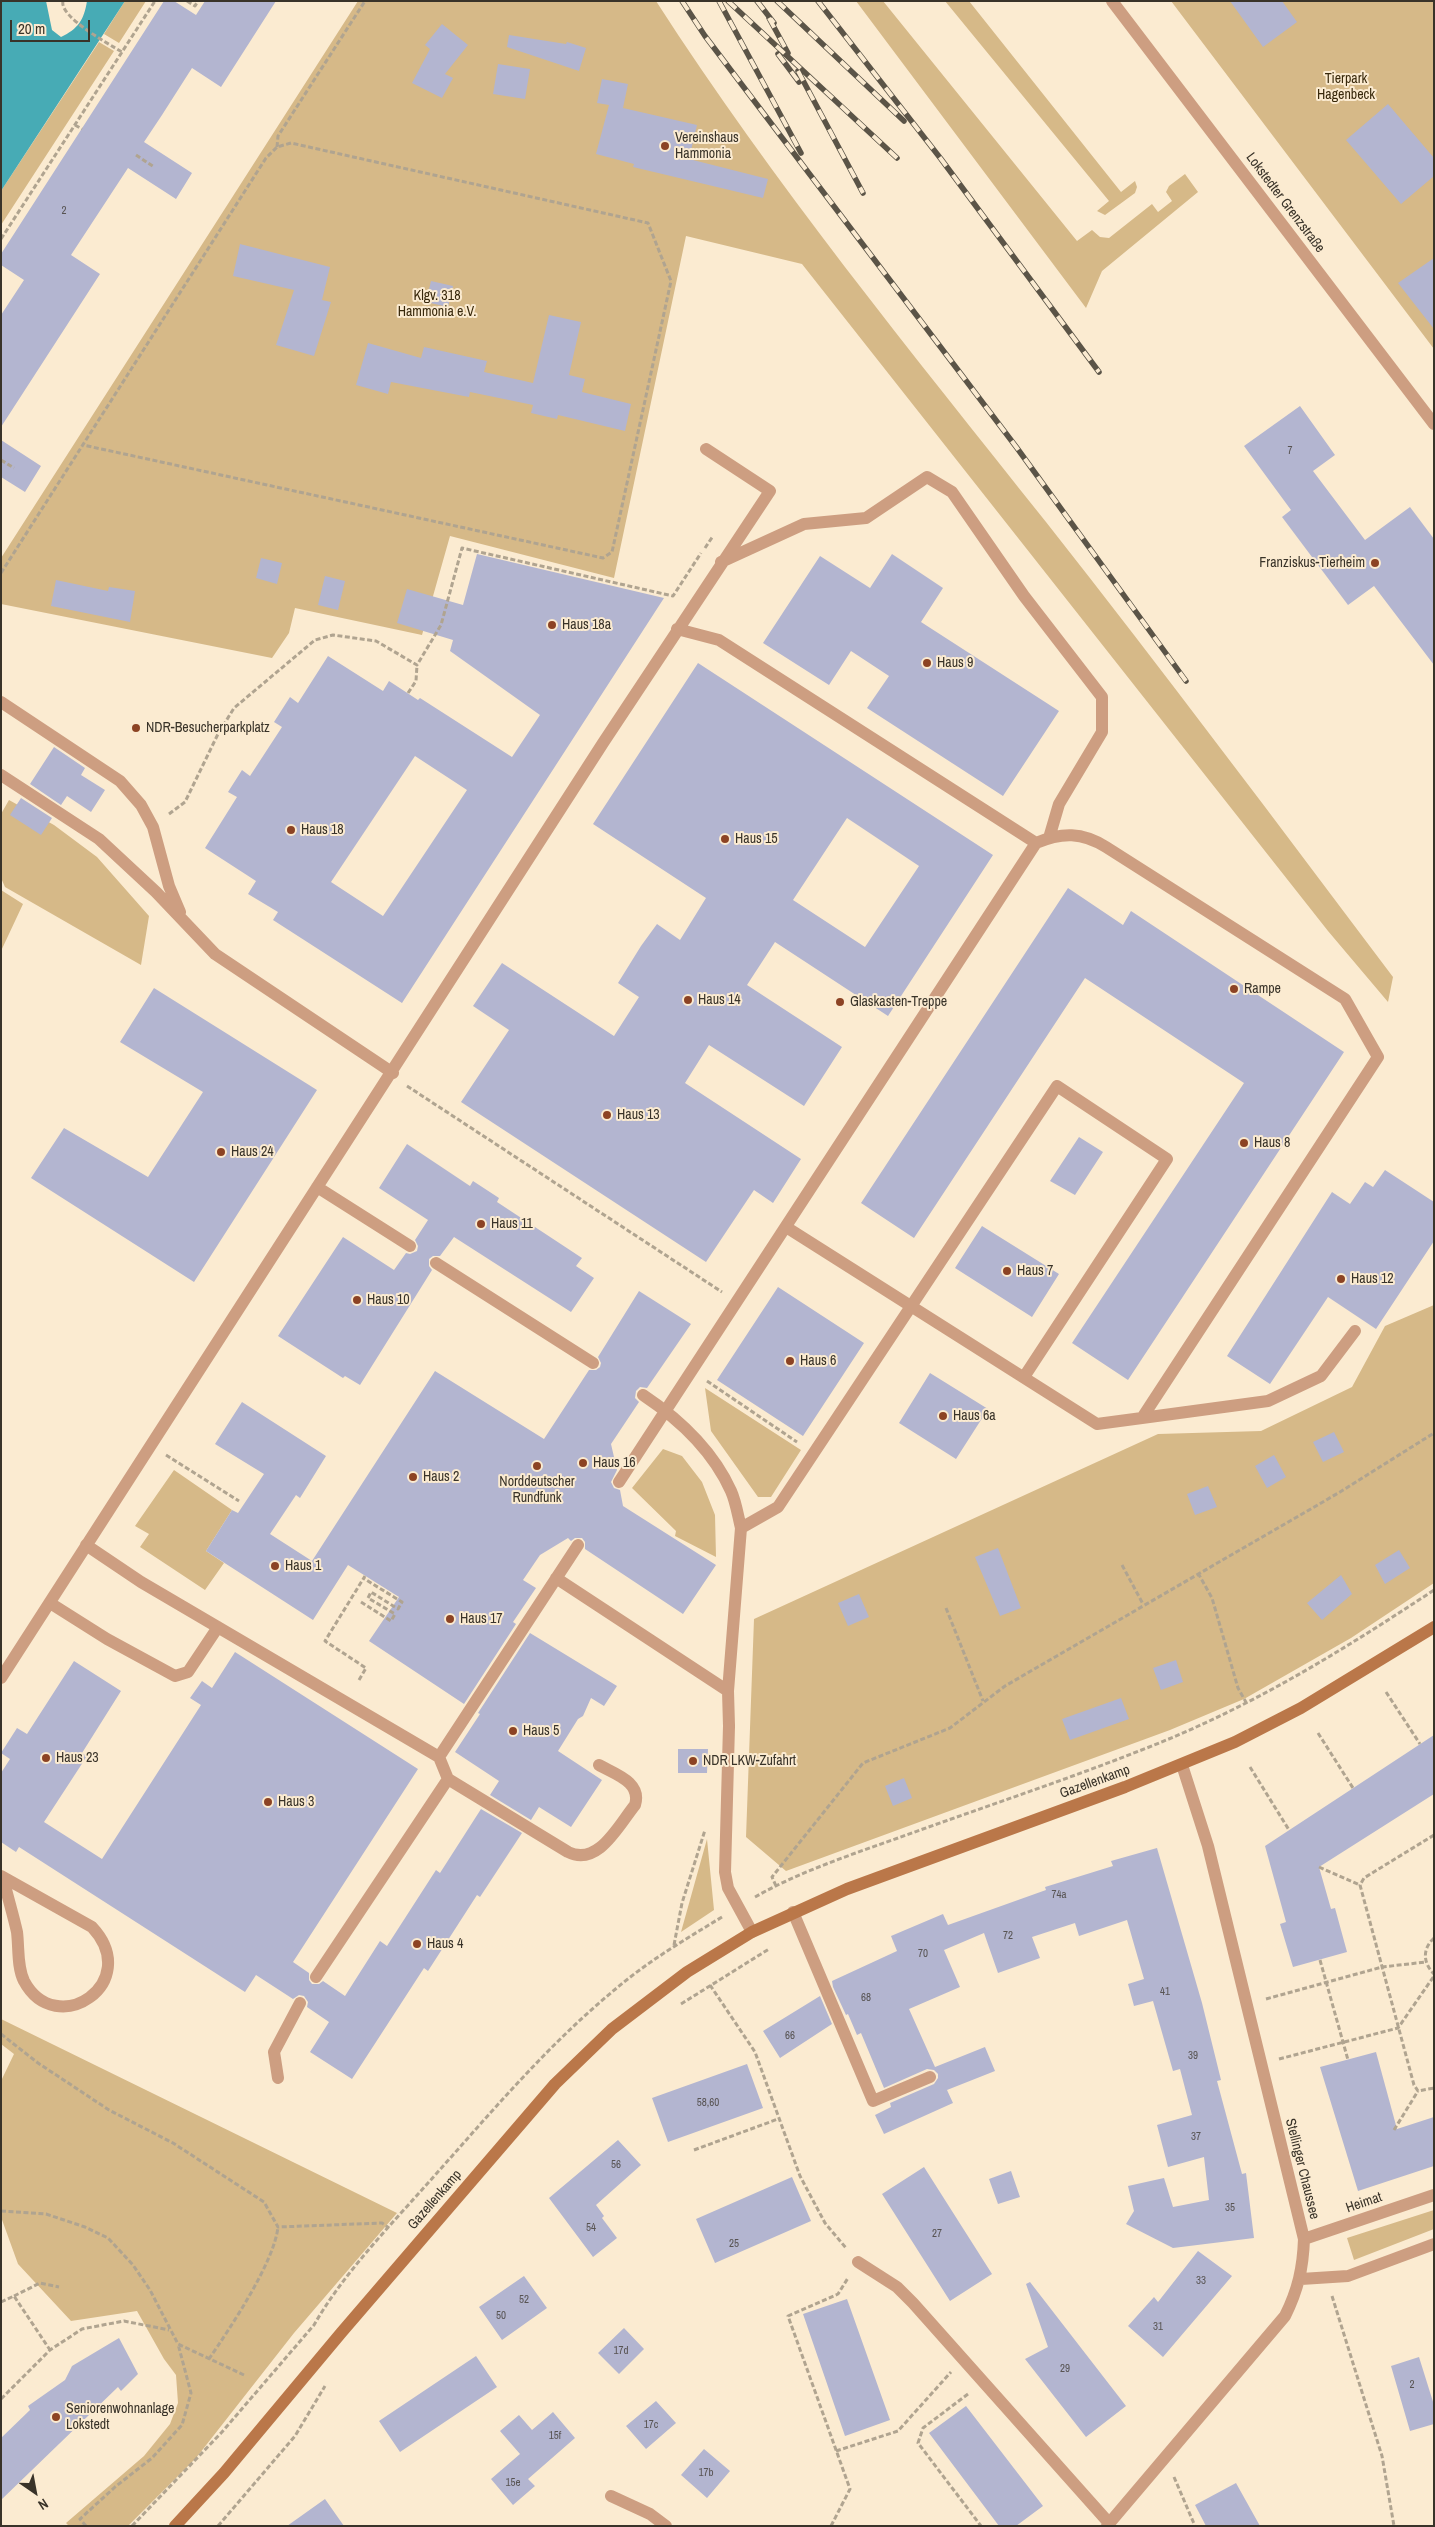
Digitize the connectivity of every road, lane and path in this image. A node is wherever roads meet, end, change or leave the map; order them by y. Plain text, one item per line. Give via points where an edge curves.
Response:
1 (62, 1) edge
2 (155, 1) edge
3 (187, 1) edge
4 (198, 1) edge
5 (365, 1) edge
6 (1112, 1) edge
7 (122, 52) junction
8 (75, 125) junction
9 (82, 129) dead end
10 (278, 147) junction
11 (136, 155) dead end
12 (154, 167) dead end
13 (1, 239) edge
14 (1434, 424) edge
15 (83, 445) junction
16 (706, 449) dead end
17 (1, 460) edge
18 (14, 468) dead end
19 (713, 536) dead end
20 (721, 562) junction
21 (1, 573) edge
22 (677, 629) junction
23 (417, 665) junction
24 (408, 693) dead end
25 (1, 702) edge
26 (1, 775) edge
27 (153, 827) junction
28 (1049, 838) junction
29 (1036, 843) junction
30 (184, 922) junction
31 (393, 1072) junction
32 (318, 1187) junction
33 (786, 1227) junction
34 (410, 1246) dead end
35 (436, 1263) dead end
36 (737, 1302) junction
37 (911, 1306) junction
38 (1355, 1331) dead end
39 (594, 1364) dead end
40 (692, 1371) junction
41 (1024, 1378) junction
42 (643, 1395) dead end
43 (666, 1410) junction
44 (1142, 1418) junction
45 (1434, 1433) edge
46 (151, 1445) junction
47 (814, 1454) junction
48 (619, 1482) dead end
49 (239, 1501) dead end
50 (741, 1528) junction
51 (86, 1545) junction
52 (578, 1545) dead end
53 (1122, 1565) dead end
54 (1198, 1573) junction
55 (556, 1578) junction
56 (1434, 1590) edge
57 (361, 1602) dead end
58 (50, 1603) junction
59 (1143, 1604) junction
60 (946, 1608) dead end
61 (218, 1627) junction
62 (1434, 1628) edge
63 (1, 1678) edge
64 (359, 1680) dead end
65 (728, 1691) junction
66 (1386, 1692) dead end
67 (983, 1701) junction
68 (1247, 1704) junction
69 (1318, 1733) dead end
70 (1420, 1744) dead end
71 (439, 1757) junction
72 (600, 1765) dead end
73 (1182, 1765) junction
74 (1250, 1766) dead end
75 (448, 1779) junction
76 (1353, 1788) dead end
77 (707, 1822) dead end
78 (1289, 1830) dead end
79 (1434, 1835) edge
80 (1319, 1867) dead end
81 (2, 1876) edge
82 (1360, 1885) junction
83 (776, 1886) junction
84 (757, 1896) dead end
85 (793, 1912) junction
86 (708, 1925) dead end
87 (802, 1931) junction
88 (752, 1932) junction
89 (1434, 1938) edge
90 (674, 1946) junction
91 (1320, 1960) dead end
92 (1426, 1962) junction
93 (1382, 1967) junction
94 (1434, 1975) edge
95 (316, 1977) dead end
96 (1326, 1982) junction
97 (710, 1984) junction
98 (300, 2003) dead end
99 (1247, 2005) junction
100 (679, 2006) dead end
101 (1398, 2028) junction
102 (1, 2034) edge
103 (1343, 2043) junction
104 (1348, 2060) dead end
105 (1261, 2064) junction
106 (930, 2077) dead end
107 (278, 2078) dead end
108 (1434, 2088) edge
109 (1418, 2091) junction
110 (778, 2119) junction
111 (1394, 2130) dead end
112 (694, 2150) dead end
113 (1434, 2195) edge
114 (1, 2210) edge
115 (278, 2227) junction
116 (389, 2228) junction
117 (1304, 2239) junction
118 (1434, 2244) edge
119 (858, 2262) junction
120 (1300, 2279) junction
121 (59, 2287) dead end
122 (14, 2296) junction
123 (1, 2302) edge
124 (170, 2330) junction
125 (178, 2344) junction
126 (50, 2350) junction
127 (209, 2359) junction
128 (962, 2359) junction
129 (244, 2375) dead end
130 (330, 2378) dead end
131 (982, 2382) junction
132 (1, 2399) edge
133 (836, 2452) junction
134 (1166, 2458) junction
135 (611, 2496) dead end
136 (1108, 2525) edge
137 (86, 2526) edge
138 (132, 2526) edge
139 (175, 2526) edge
140 (218, 2526) edge
141 (666, 2526) edge
142 (830, 2526) edge
143 (981, 2526) edge
144 (1195, 2526) edge
145 (1394, 2526) edge

1 - 7 path via 65,12 77,23
2 - 7 path
3 - 4 path via 195,6
5 - 10 path via 278,136
6 - 14 street, Lokstedter Grenzstraße
7 - 8 path
8 - 9 path
8 - 13 path
10 - 15 path via 266,158
10 - 15 path via 291,143 648,223 671,282 612,552 603,558
11 - 12 path
15 - 21 path
16 - 20 street via 770,491
17 - 18 path
19 - 23 path via 673,596 462,548 441,625
20 - 22 street
20 - 28 street via 804,524 866,518 927,477 952,492 1024,596 1102,697 1102,732 1059,804
22 - 29 street via 719,640
22 - 31 street
23 - 24 path via 416,681
23 - 27 path via 376,641 333,634 315,640 234,708 185,802
25 - 27 street via 120,781 141,805
26 - 30 street via 99,839
27 - 30 street via 169,886
28 - 29 street
28 - 44 street via 1068,834 1090,837 1344,999 1378,1057
29 - 33 street
30 - 31 street via 215,954
31 - 32 street
31 - 36 path via 412,1091
32 - 34 street
32 - 46 street
33 - 36 street
33 - 37 street
35 - 39 street
36 - 40 street
37 - 41 street
37 - 41 street via 1057,1086 1167,1159
37 - 47 street
38 - 44 street via 1321,1376 1268,1402
40 - 43 street
40 - 47 path
41 - 44 street via 1097,1424
42 - 43 street
43 - 48 street
43 - 50 street via 714,1460 732,1492
45 - 54 path via 1340,1492
46 - 49 path
46 - 51 street
47 - 50 street via 778,1507
50 - 65 street
51 - 58 street
51 - 61 street
52 - 55 street
53 - 59 path
54 - 59 path
54 - 68 path via 1212,1598 1238,1688
55 - 65 street
55 - 71 street
56 - 68 path via 1341,1651
57 - 64 path via 391,1621 395,1614 368,1598 371,1592 398,1609 402,1602 364,1577 325,1641 366,1668
58 - 61 street via 175,1676 188,1672
58 - 63 street
59 - 67 path
60 - 67 path
61 - 71 street
62 - 73 street, Gazellenkamp via 1301,1708
65 - 88 street via 726,1872 728,1888
66 - 70 path
67 - 83 path via 950,1728 863,1763 772,1877
68 - 83 path via 1139,1751
69 - 76 path
71 - 75 street
72 - 75 street via 632,1785 637,1799 598,1850 582,1856 568,1852
73 - 85 street, Gazellenkamp via 847,1888
73 - 99 street, Stellinger Chaussee via 1208,1846
74 - 78 path
75 - 95 street
77 - 90 path via 682,1902
79 - 82 path via 1364,1878
80 - 82 path
81 - 81 street via 17,1932 23,1978 29,1989 58,2006 88,2000 108,1974 107,1949 102,1937 92,1927
82 - 93 path
83 - 84 path
85 - 87 street
85 - 88 street, Gazellenkamp
86 - 90 path
87 - 97 path
87 - 106 street via 873,2101
88 - 139 street, Gazellenkamp via 651,1998 555,2084 224,2473
89 - 92 path via 1426,1947
90 - 116 path via 619,1986 569,2029
91 - 96 path
92 - 93 path
92 - 94 path
93 - 96 path
93 - 101 path
94 - 101 path
96 - 99 path
96 - 103 path
97 - 100 path
97 - 110 path via 755,2052
98 - 107 street via 274,2052
99 - 105 street, Stellinger Chaussee
101 - 103 path
101 - 109 path
102 - 115 path via 71,2086 173,2143 264,2202
103 - 104 path
103 - 105 path
105 - 117 street, Stellinger Chaussee
108 - 109 path
109 - 111 path
110 - 112 path
110 - 119 path via 800,2176 825,2223
113 - 117 street, Heimat
114 - 124 path via 46,2214 108,2238 150,2290
115 - 116 path via 382,2223
115 - 127 path via 272,2254
116 - 138 path via 325,2305 314,2324 222,2432
117 - 120 street, Stellinger Chaussee
118 - 120 street via 1348,2276
119 - 128 street, Stellinger Chaussee via 897,2287
119 - 133 path via 838,2294 788,2316
120 - 134 street, Stellinger Chaussee via 1285,2316
120 - 145 path via 1332,2297 1382,2456
121 - 122 path via 40,2283
122 - 123 path
122 - 126 path
124 - 125 path
124 - 126 path via 124,2321 82,2329
125 - 127 path
125 - 137 path via 191,2393 182,2425 152,2458 80,2519
126 - 132 path
127 - 129 path
128 - 131 street, Stellinger Chaussee
128 - 133 path via 898,2431
130 - 140 path via 295,2436
131 - 136 street, Stellinger Chaussee
131 - 143 path via 923,2428 918,2443
133 - 142 path via 850,2489
134 - 136 street, Stellinger Chaussee
134 - 144 path
135 - 141 street via 650,2514

